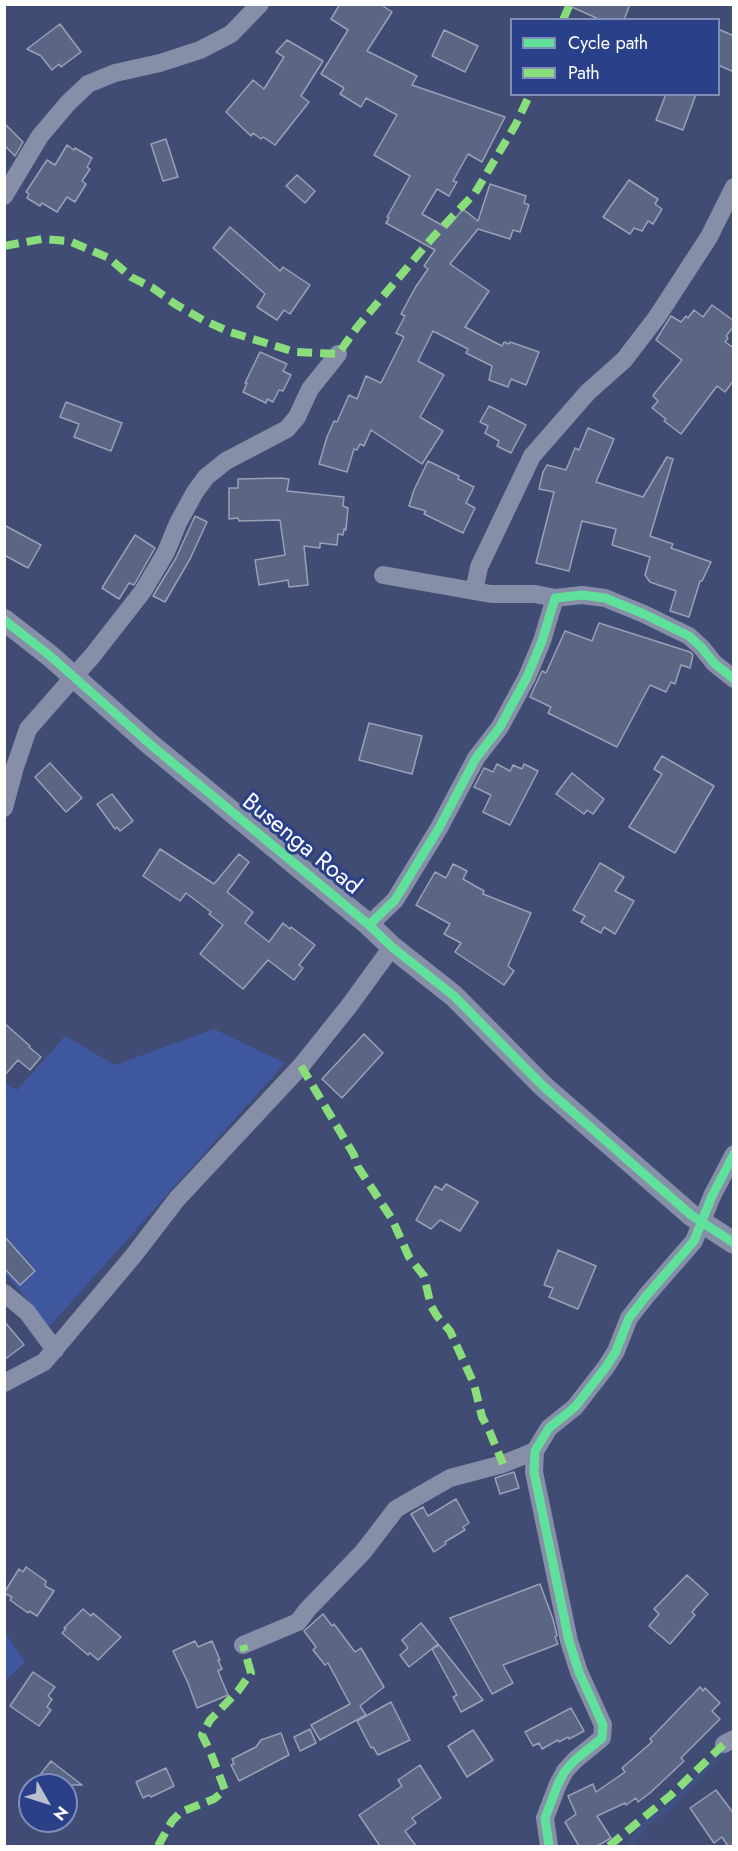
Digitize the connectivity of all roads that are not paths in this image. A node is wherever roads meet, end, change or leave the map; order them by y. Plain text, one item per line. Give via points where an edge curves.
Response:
1 (260, 4) edge
2 (734, 187) edge
3 (4, 196) edge
4 (338, 354) dead end
5 (383, 575) dead end
6 (474, 591) junction
7 (555, 598) junction
8 (4, 620) edge
9 (732, 672) edge
10 (74, 677) junction
11 (4, 808) edge
12 (369, 925) junction
13 (392, 947) junction
14 (734, 1154) edge
15 (702, 1221) junction
16 (734, 1242) edge
17 (4, 1293) edge
18 (55, 1350) junction
19 (4, 1383) edge
20 (535, 1451) junction
21 (243, 1645) dead end
22 (549, 1846) edge

1 - 3 street via 231,34 200,50 88,84 40,136
2 - 6 street via 709,237 657,317 624,360 588,392 531,456 479,567
4 - 10 street via 310,389 287,429 226,461 206,477 143,591
5 - 6 street
6 - 7 street
7 - 9 street via 605,598 644,614 689,636 714,663
7 - 12 street via 538,650 500,727 476,758 395,900
8 - 10 street, Busenga Road
10 - 11 street via 28,729
10 - 12 street, Busenga Road via 151,746
12 - 13 street, Busenga Road
13 - 15 street, Busenga Road via 454,996 543,1086
13 - 18 street via 300,1066 177,1199
14 - 15 street
15 - 16 street, Busenga Road
15 - 20 street via 694,1241 629,1318 606,1367 575,1407 549,1428
17 - 18 street via 27,1312
18 - 19 street via 44,1362
20 - 21 street via 450,1478 396,1509 363,1552 298,1622
20 - 22 street via 534,1472 569,1641 603,1725 602,1738 575,1760 558,1784 545,1818

